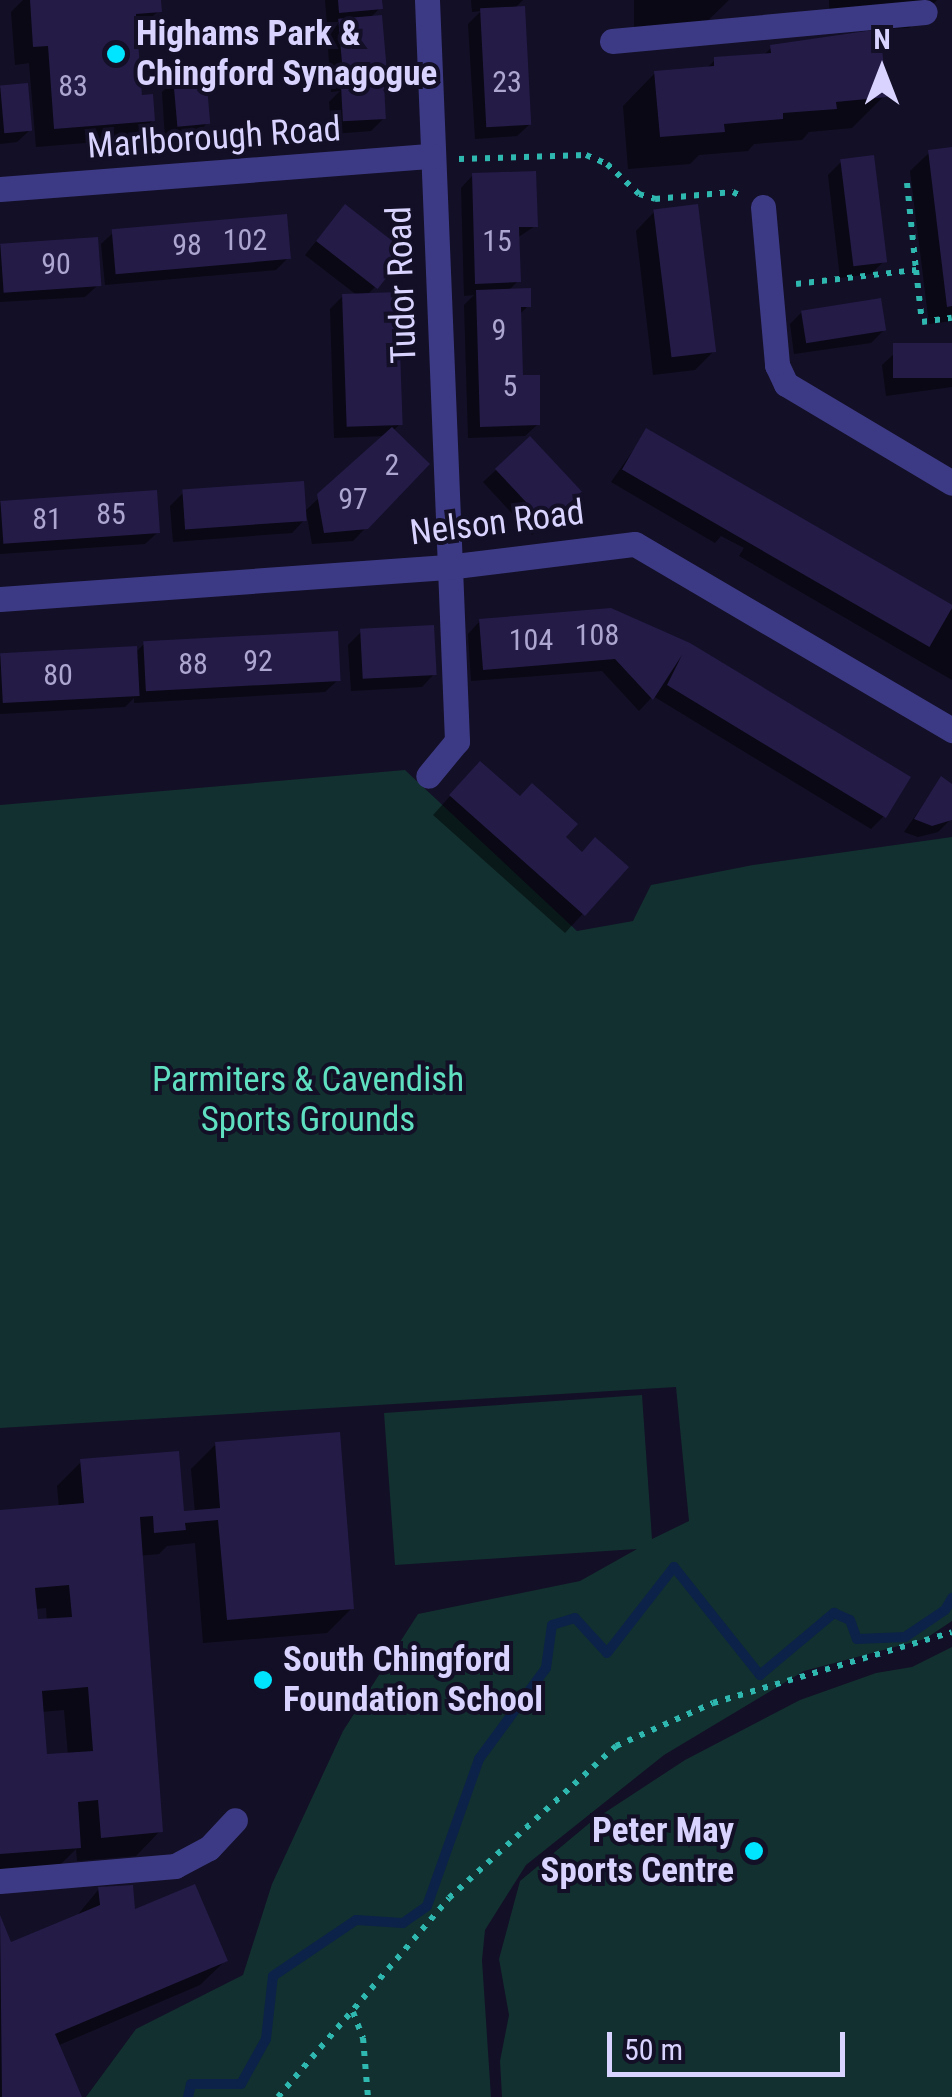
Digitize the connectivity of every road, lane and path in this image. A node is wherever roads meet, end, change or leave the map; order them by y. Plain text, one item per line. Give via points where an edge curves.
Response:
1 (426, 0) edge
2 (802, 12) edge
3 (925, 12) dead end
4 (612, 40) dead end
5 (432, 156) junction
6 (906, 183) dead end
7 (0, 188) edge
8 (763, 206) joint
9 (916, 270) junction
10 (770, 286) junction
11 (952, 318) edge
12 (952, 482) edge
13 (447, 567) junction
14 (0, 599) edge
15 (952, 730) edge
16 (428, 776) dead end
17 (952, 1632) edge
18 (235, 1820) dead end
19 (0, 1881) edge
20 (353, 2012) junction
21 (278, 2097) edge
22 (368, 2097) edge

1 - 5 street, Tudor Road
2 - 3 street via 855,18
2 - 4 street via 742,29
5 - 7 street, Marlborough Road
5 - 8 path via 586,156 655,199 733,192
5 - 13 street, Tudor Road
6 - 9 path
8 - 10 street
9 - 10 path
9 - 11 path via 922,322
10 - 12 street via 777,365 786,384
13 - 14 street, Nelson Road
13 - 15 street, Nelson Road via 635,544
13 - 16 street, Tudor Road via 457,742
17 - 20 path via 713,1703 616,1746 449,1898
18 - 19 street via 209,1848 175,1866
20 - 21 path
20 - 22 path via 363,2038

